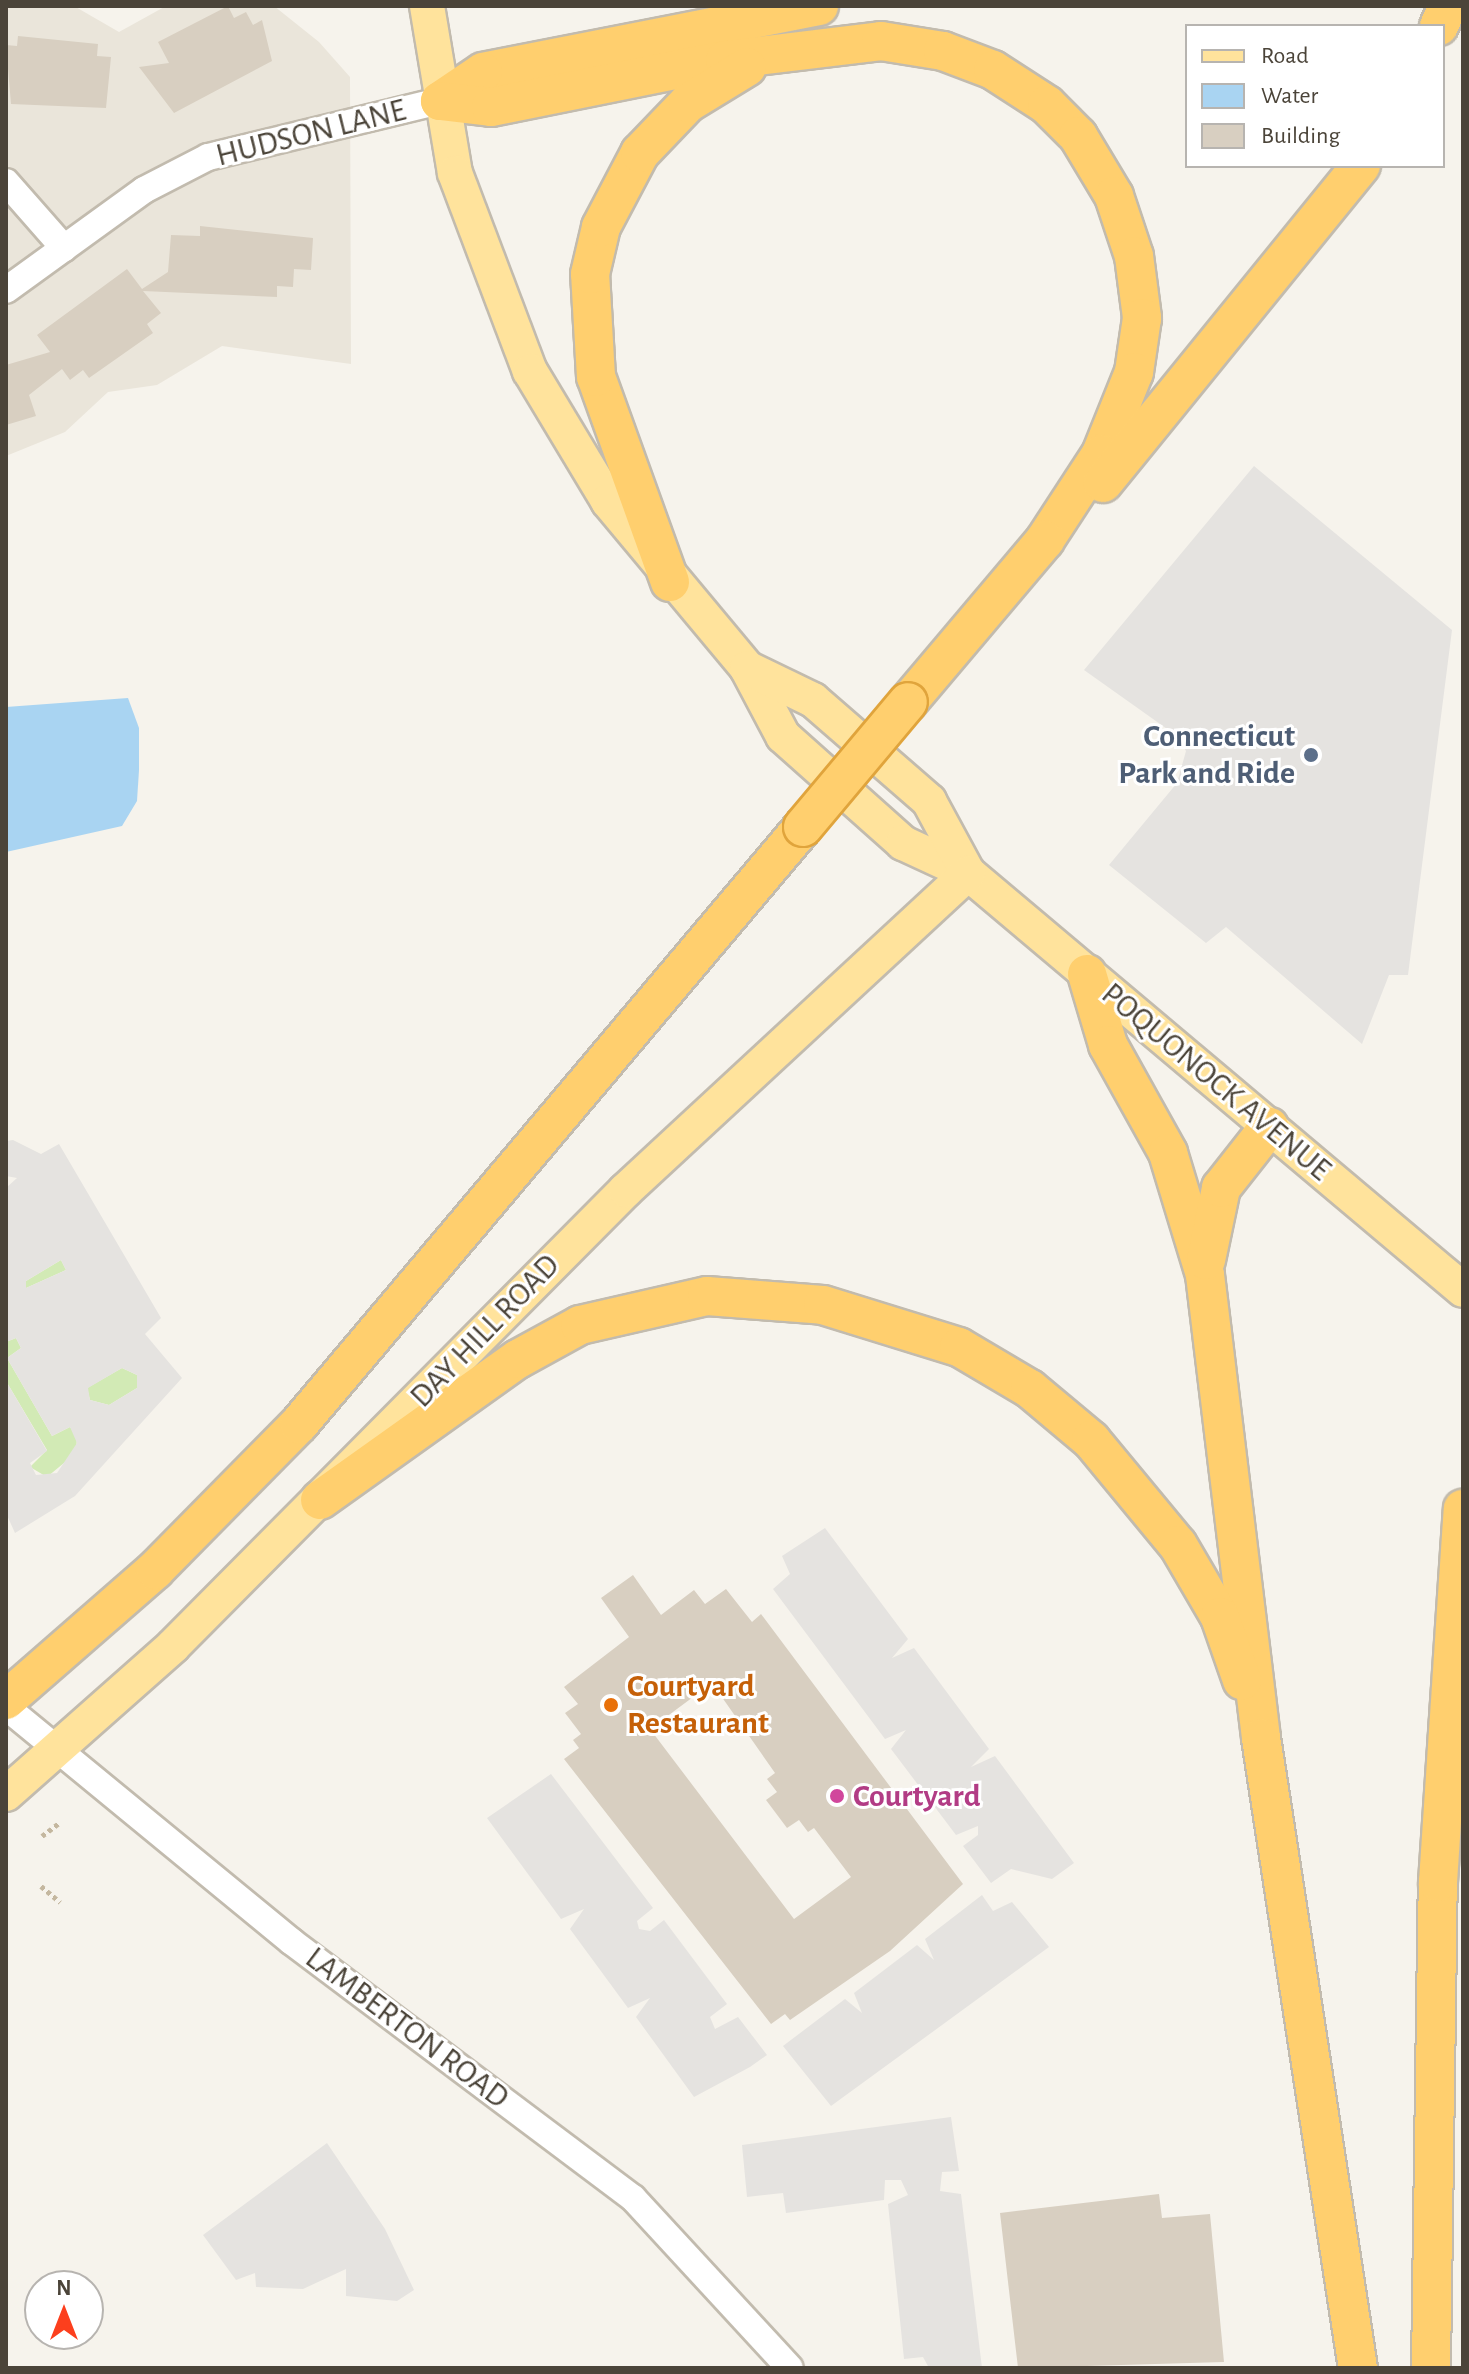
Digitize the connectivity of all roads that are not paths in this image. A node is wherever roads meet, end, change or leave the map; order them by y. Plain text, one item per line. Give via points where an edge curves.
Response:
1 (427, 6) edge
2 (819, 6) edge
3 (803, 48) junction
4 (440, 101) junction
5 (1359, 168) edge
6 (6, 182) edge
7 (64, 248) junction
8 (6, 290) edge
9 (1045, 540) junction
10 (670, 582) junction
11 (747, 668) junction
12 (968, 873) junction
13 (1087, 974) junction
14 (1269, 1127) junction
15 (1205, 1275) junction
16 (1463, 1290) edge
17 (320, 1500) junction
18 (1463, 1509) edge
19 (6, 1700) edge
20 (6, 1707) edge
21 (1261, 1738) junction
22 (60, 1750) junction
23 (6, 1794) edge
24 (790, 2368) edge
25 (1358, 2368) edge
26 (1431, 2368) edge

1 - 4 main road, POQUONOCK AVENUE
2 - 4 highway via 483,72
3 - 4 highway via 491,107
3 - 9 highway via 900,42 993,70 1068,125 1114,196 1138,275 1138,354 1110,437
3 - 10 highway via 736,72 676,113 625,177 594,252 588,302 596,377
4 - 7 street, HUDSON LANE via 208,157 144,190
4 - 10 main road, POQUONOCK AVENUE via 475,239 530,371 608,501
5 - 9 highway via 1126,456
6 - 7 street
7 - 8 street, HUDSON LANE
9 - 19 highway, bridge via 299,1424 145,1579
10 - 11 main road, POQUONOCK AVENUE
11 - 12 main road, POQUONOCK AVENUE via 813,700 929,801
11 - 12 main road, POQUONOCK AVENUE via 783,736 903,843
12 - 13 main road, POQUONOCK AVENUE
12 - 17 main road, DAY HILL ROAD via 626,1190
13 - 14 main road, POQUONOCK AVENUE
13 - 15 highway via 1108,1045 1168,1153
14 - 15 highway via 1221,1188
14 - 16 main road, POQUONOCK AVENUE
15 - 21 highway
17 - 21 highway via 518,1359 605,1316 735,1296 860,1313 959,1347 1008,1374 1115,1464 1172,1535 1220,1617
17 - 22 main road, DAY HILL ROAD
18 - 26 highway via 1436,1914
20 - 22 street, LAMBERTON ROAD
21 - 25 highway
22 - 23 main road, DAY HILL ROAD
22 - 24 street, LAMBERTON ROAD via 292,1942 633,2198

